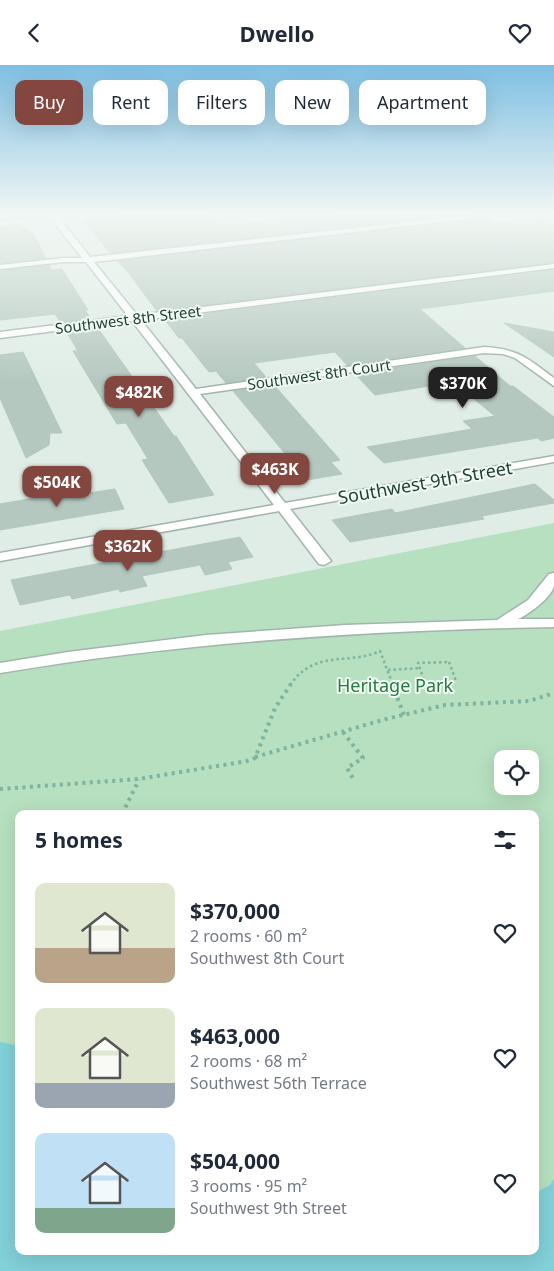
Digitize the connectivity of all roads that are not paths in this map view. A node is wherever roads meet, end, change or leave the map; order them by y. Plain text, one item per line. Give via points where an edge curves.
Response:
1 (95, 269) edge
2 (528, 269) edge
3 (134, 318) junction
4 (0, 335) edge
5 (554, 383) edge
6 (193, 392) junction
7 (554, 459) edge
8 (282, 507) junction
9 (0, 557) edge
10 (324, 561) dead end
11 (554, 577) edge
12 (554, 623) edge
13 (480, 624) junction
14 (0, 668) edge

1 - 3 street
2 - 3 street, Southwest 8th Street
3 - 4 street, Southwest 8th Street
3 - 6 street
5 - 6 street, Southwest 8th Court via 518,356 484,350
6 - 8 street
7 - 8 street, Southwest 9th Street
8 - 9 street, Southwest 9th Street
8 - 10 street
11 - 13 street via 534,604 523,612 501,621
12 - 13 street
13 - 14 street via 204,639

